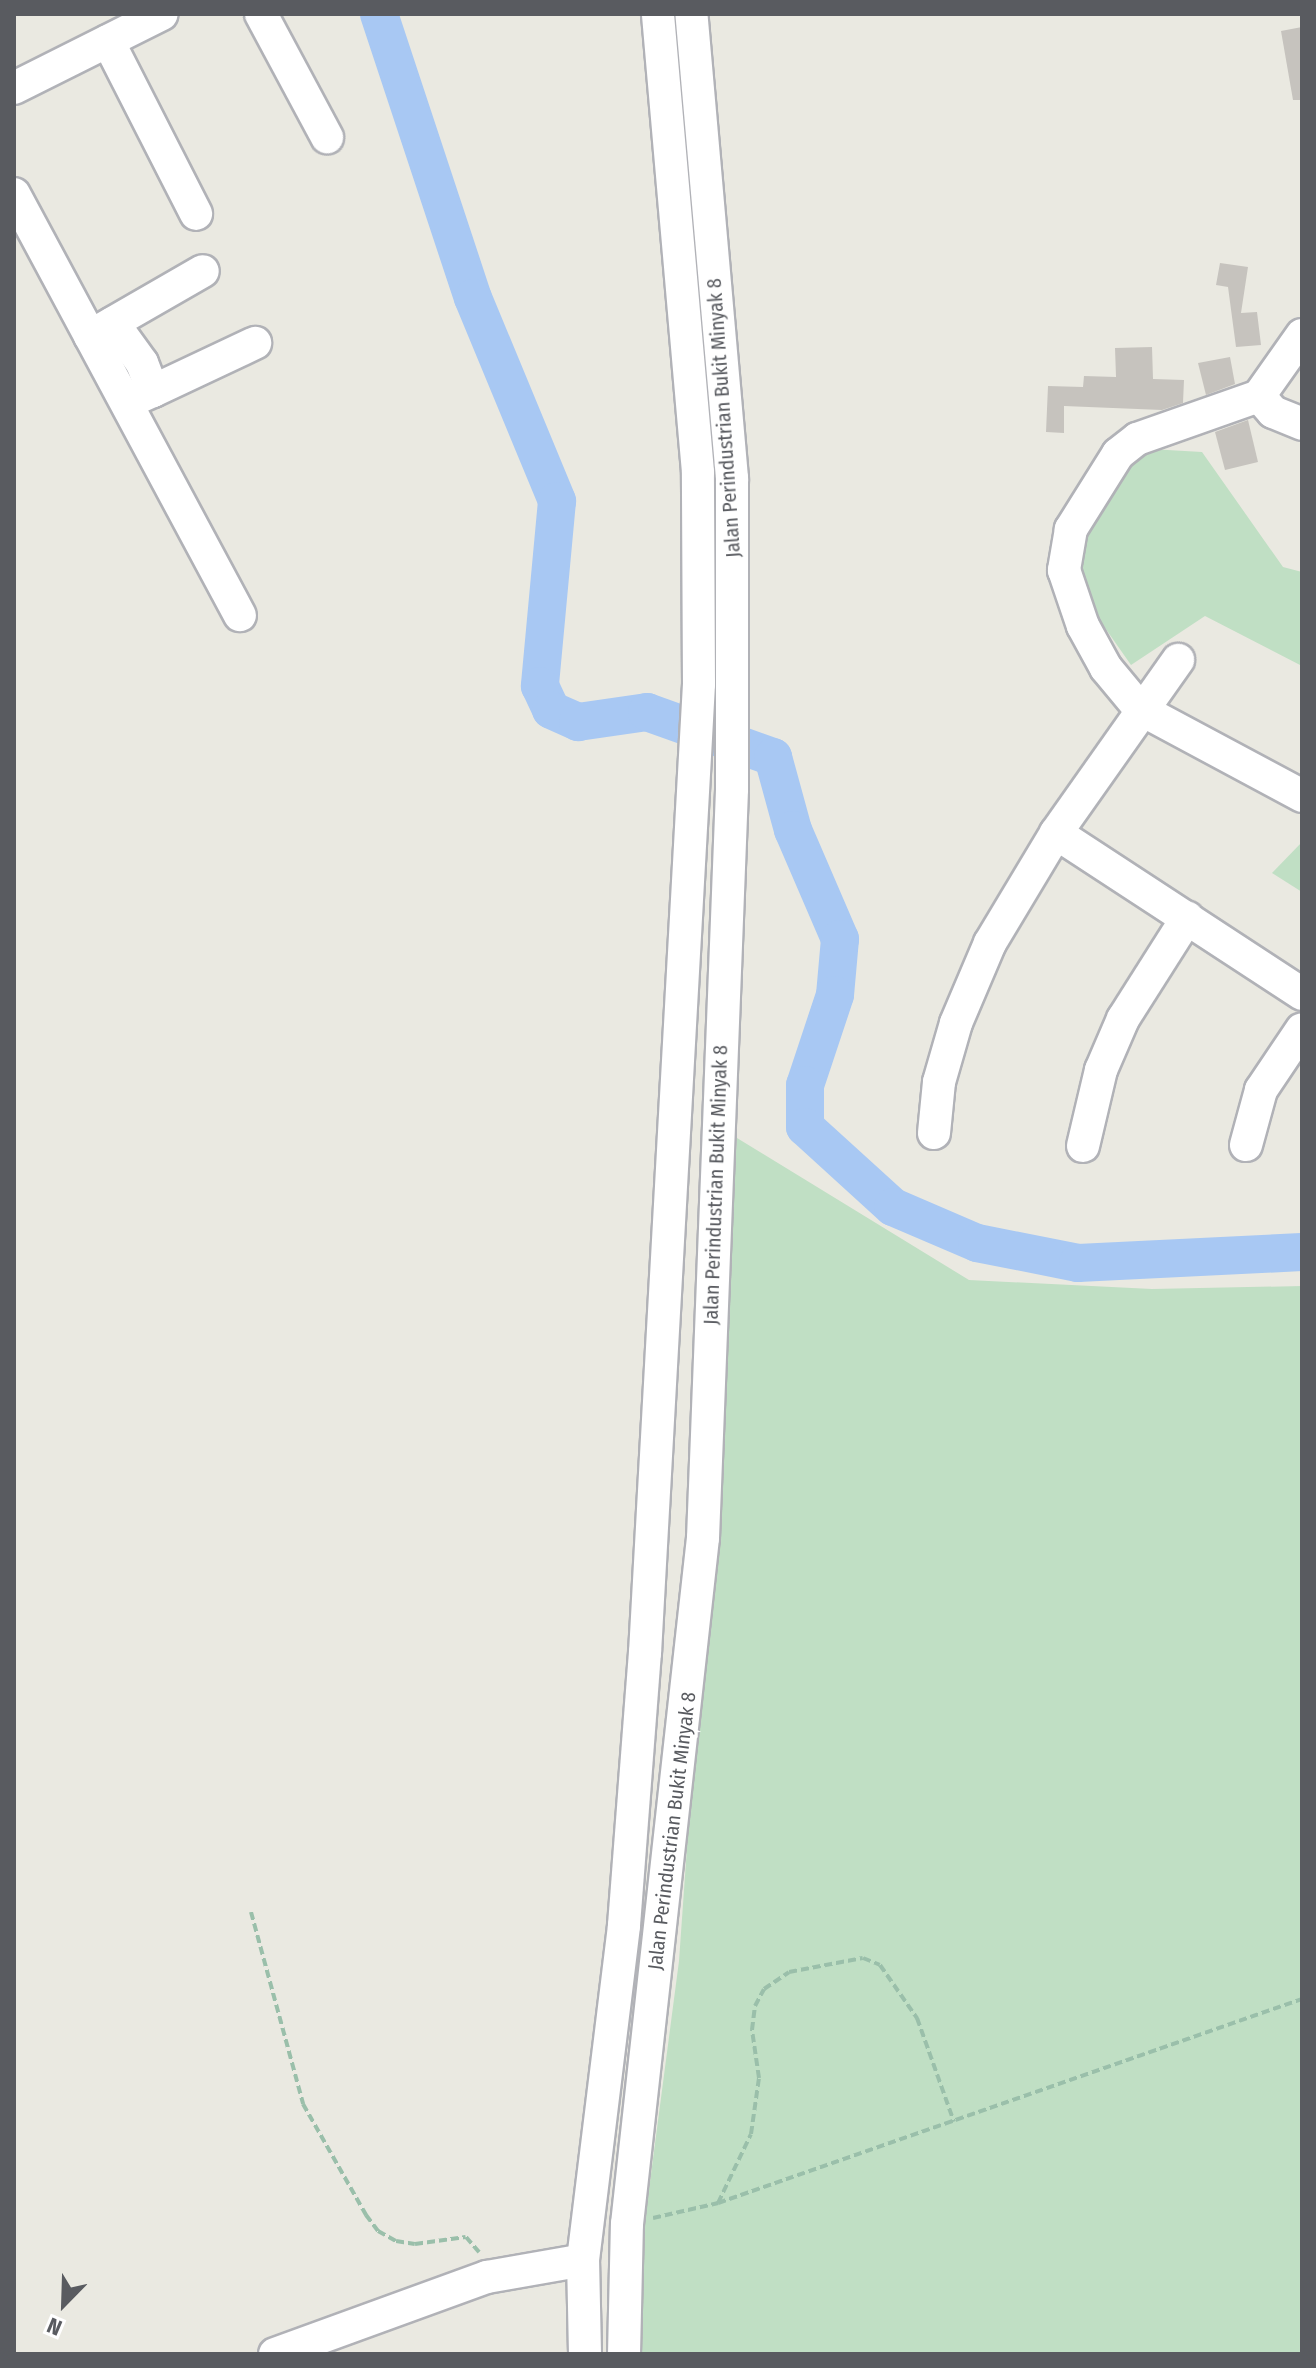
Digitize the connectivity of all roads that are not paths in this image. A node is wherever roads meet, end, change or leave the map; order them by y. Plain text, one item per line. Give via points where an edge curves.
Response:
1 (162, 14) edge
2 (261, 14) edge
3 (658, 14) edge
4 (691, 14) edge
5 (108, 41) junction
6 (14, 88) edge
7 (327, 137) dead end
8 (14, 194) edge
9 (196, 214) dead end
10 (203, 271) dead end
11 (102, 329) junction
12 (1302, 335) edge
13 (255, 343) dead end
14 (1259, 396) junction
15 (140, 397) junction
16 (1302, 424) edge
17 (240, 615) dead end
18 (1178, 660) dead end
19 (1140, 709) junction
20 (1302, 796) edge
21 (1056, 833) junction
22 (1187, 918) junction
23 (1302, 994) edge
24 (1302, 1029) edge
25 (934, 1133) dead end
26 (1246, 1145) dead end
27 (1083, 1146) dead end
28 (703, 1538) junction
29 (652, 1540) junction
30 (583, 2260) junction
31 (275, 2354) edge
32 (585, 2354) edge
33 (624, 2354) edge

1 - 5 street
2 - 7 street
3 - 29 street, Jalan Perindustrian Bukit Minyak 8 via 698,472 699,684
4 - 28 street, Jalan Perindustrian Bukit Minyak 8 via 732,478 734,695
5 - 6 street
5 - 9 street
8 - 11 street
10 - 11 street
11 - 15 street
12 - 14 street
13 - 15 street
14 - 16 street via 1273,412
14 - 19 street via 1137,439 1118,454 1071,529 1064,570 1083,626 1106,668
15 - 17 street
18 - 19 street
19 - 20 street
19 - 21 street
21 - 22 street
21 - 25 street via 990,943 956,1023 939,1082
22 - 23 street
22 - 27 street via 1123,1019 1101,1070
24 - 26 street via 1261,1090
28 - 29 street
28 - 33 street, Jalan Perindustrian Bukit Minyak 8 via 627,2224
29 - 30 street, Jalan Perindustrian Bukit Minyak 8 via 624,1925
30 - 31 street via 487,2277
30 - 32 street, Jalan Perindustrian Bukit Minyak 8

